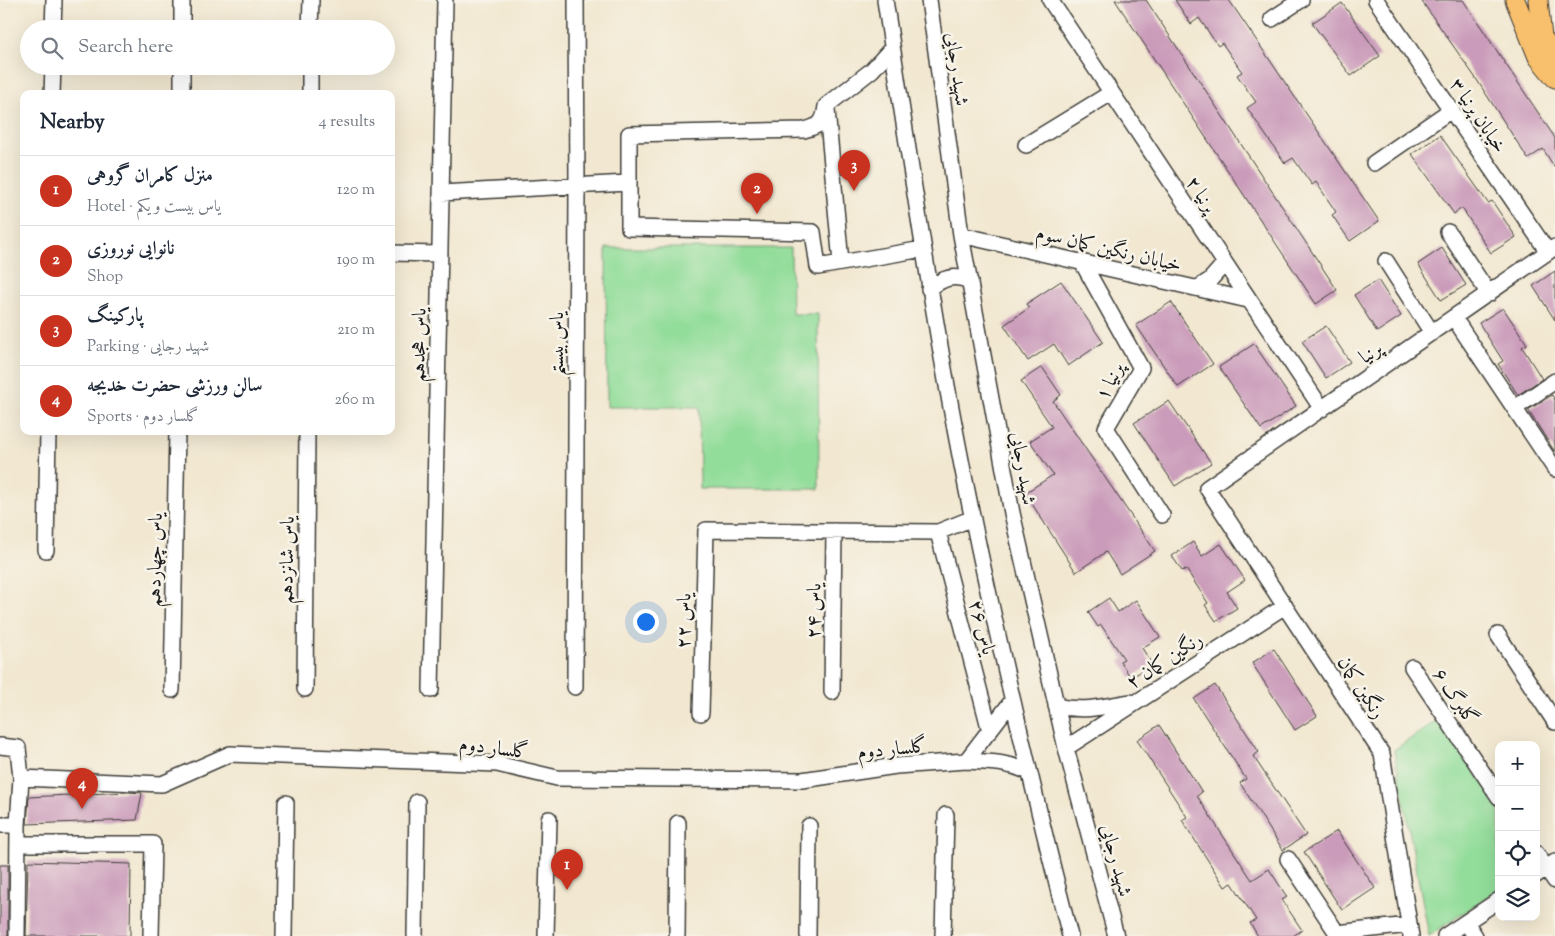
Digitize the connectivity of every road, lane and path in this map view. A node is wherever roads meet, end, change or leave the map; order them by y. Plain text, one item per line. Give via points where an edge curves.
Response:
1 (54, 0) edge
2 (182, 0) edge
3 (311, 0) edge
4 (445, 0) edge
5 (576, 0) edge
6 (885, 0) edge
7 (929, 0) edge
8 (1050, 0) edge
9 (1301, 0) edge
10 (1376, 0) edge
11 (1515, 0) edge
12 (1538, 0) edge
13 (1272, 18) dead end
14 (53, 20) edge
15 (182, 20) edge
16 (310, 20) edge
17 (892, 48) junction
18 (1555, 57) edge
19 (53, 75) edge
20 (182, 75) edge
21 (310, 75) edge
22 (1555, 78) edge
23 (52, 90) edge
24 (182, 90) edge
25 (310, 90) edge
26 (1111, 93) junction
27 (826, 106) junction
28 (1451, 110) junction
29 (1026, 145) dead end
30 (1374, 163) dead end
31 (628, 183) junction
32 (577, 185) junction
33 (441, 192) junction
34 (1448, 232) dead end
35 (961, 235) junction
36 (923, 249) junction
37 (1551, 250) edge
38 (395, 253) edge
39 (440, 254) junction
40 (1386, 261) dead end
41 (1082, 262) junction
42 (840, 263) junction
43 (1224, 264) junction
44 (970, 281) junction
45 (1198, 288) junction
46 (930, 289) junction
47 (1489, 294) junction
48 (1248, 300) junction
49 (1454, 318) junction
50 (1432, 333) junction
51 (1555, 382) edge
52 (1515, 408) junction
53 (1322, 409) junction
54 (48, 435) edge
55 (176, 435) edge
56 (307, 435) edge
57 (1555, 469) edge
58 (1206, 488) joint
59 (1162, 515) dead end
60 (973, 518) junction
61 (834, 531) junction
62 (938, 532) junction
63 (46, 550) dead end
64 (1284, 606) junction
65 (1498, 635) dead end
66 (1412, 667) dead end
67 (575, 687) dead end
68 (304, 689) dead end
69 (172, 690) dead end
70 (431, 690) dead end
71 (832, 692) dead end
72 (1139, 700) junction
73 (1012, 701) junction
74 (1056, 706) junction
75 (702, 712) dead end
76 (1555, 722) edge
77 (990, 731) junction
78 (0, 746) edge
79 (1066, 748) junction
80 (966, 761) junction
81 (1029, 772) junction
82 (21, 778) junction
83 (1495, 791) edge
84 (417, 802) dead end
85 (286, 803) dead end
86 (946, 815) dead end
87 (549, 820) dead end
88 (678, 823) dead end
89 (0, 825) edge
90 (18, 825) junction
91 (809, 826) dead end
92 (18, 844) junction
93 (1288, 858) dead end
94 (1546, 868) edge
95 (1555, 882) edge
96 (1495, 903) edge
97 (1466, 922) junction
98 (1410, 931) edge
99 (1334, 934) edge
100 (18, 936) edge
101 (151, 936) edge
102 (284, 936) edge
103 (415, 936) edge
104 (546, 936) edge
105 (677, 936) edge
106 (808, 936) edge
107 (944, 936) edge
108 (1070, 936) edge
109 (1116, 936) edge
110 (1445, 936) edge
111 (1475, 936) edge

1 - 14 street
2 - 15 street
3 - 16 street
4 - 33 street, یاس هجدهم
5 - 32 street, یاس بیستم
6 - 17 street
7 - 35 street, شهید رجایی
8 - 26 street, پرنیا ۲
9 - 13 street
10 - 28 street, خیابان پرنیا ۳
11 - 22 main road via 1538,57
12 - 18 main road via 1542,37
17 - 27 street via 872,70
17 - 36 street
19 - 23 street
20 - 24 street
21 - 25 street
26 - 29 street
26 - 43 street, پرنیا ۲
27 - 31 street via 825,117 817,127 804,130 629,134
27 - 42 street
28 - 30 street
28 - 37 street, خیابان پرنیا ۳
31 - 32 street
31 - 42 street via 629,228 813,232 818,267
32 - 33 street
32 - 67 street, یاس بیستم
33 - 39 street, یاس هجدهم
34 - 47 street
35 - 41 street, خیابان رنگین کمان سوم
35 - 44 street, شهید رجایی
36 - 42 street
36 - 46 street
37 - 47 street, پرنیا
38 - 39 street
39 - 70 street, یاس هجدهم
40 - 50 street
41 - 45 street, خیابان رنگین کمان سوم
41 - 59 street, پرنیا ۱ via 1141,368 1106,428
43 - 45 street
43 - 48 street, پرنیا ۲
44 - 46 street via 949,277
44 - 74 street, شهید رجایی via 1012,512
45 - 48 street, خیابان رنگین کمان سوم
46 - 60 street
47 - 49 street, پرنیا
48 - 53 street, پرنیا ۲
49 - 50 street, پرنیا
49 - 52 street
50 - 53 street, پرنیا
51 - 52 street
52 - 57 street
53 - 58 street, پرنیا
54 - 63 street
55 - 69 street, یاس چهاردهم
56 - 68 street, یاس شانزدهم
58 - 64 street, رنگین کمان
60 - 62 street
60 - 73 street
61 - 62 street
61 - 71 street, یاس ۲۴
61 - 75 street, یاس ۲۲ via 706,530
62 - 77 street, یاس ۲۶
64 - 72 street, رنگین کمان ۲
64 - 98 street, رنگین کمان via 1382,754
65 - 76 street
66 - 83 street, گلبرگ ۶
72 - 74 street via 1093,709 1074,710
72 - 79 street, رنگین کمان ۲
73 - 77 street
73 - 81 street
74 - 79 street, شهید رجایی
77 - 80 street
78 - 82 street via 18,748
79 - 109 street, شهید رجایی
80 - 81 street, گلسار دوم via 1014,765
80 - 82 street, گلسار دوم via 896,766 802,780 557,778 497,764 230,754 162,784
81 - 108 street
82 - 90 street
84 - 103 street
85 - 102 street
86 - 107 street
87 - 104 street
88 - 105 street
89 - 90 street
90 - 92 street
91 - 106 street
92 - 100 street
92 - 101 street via 153,844
93 - 99 street
94 - 95 street
96 - 97 street
97 - 110 street
97 - 111 street
98 - 99 street

